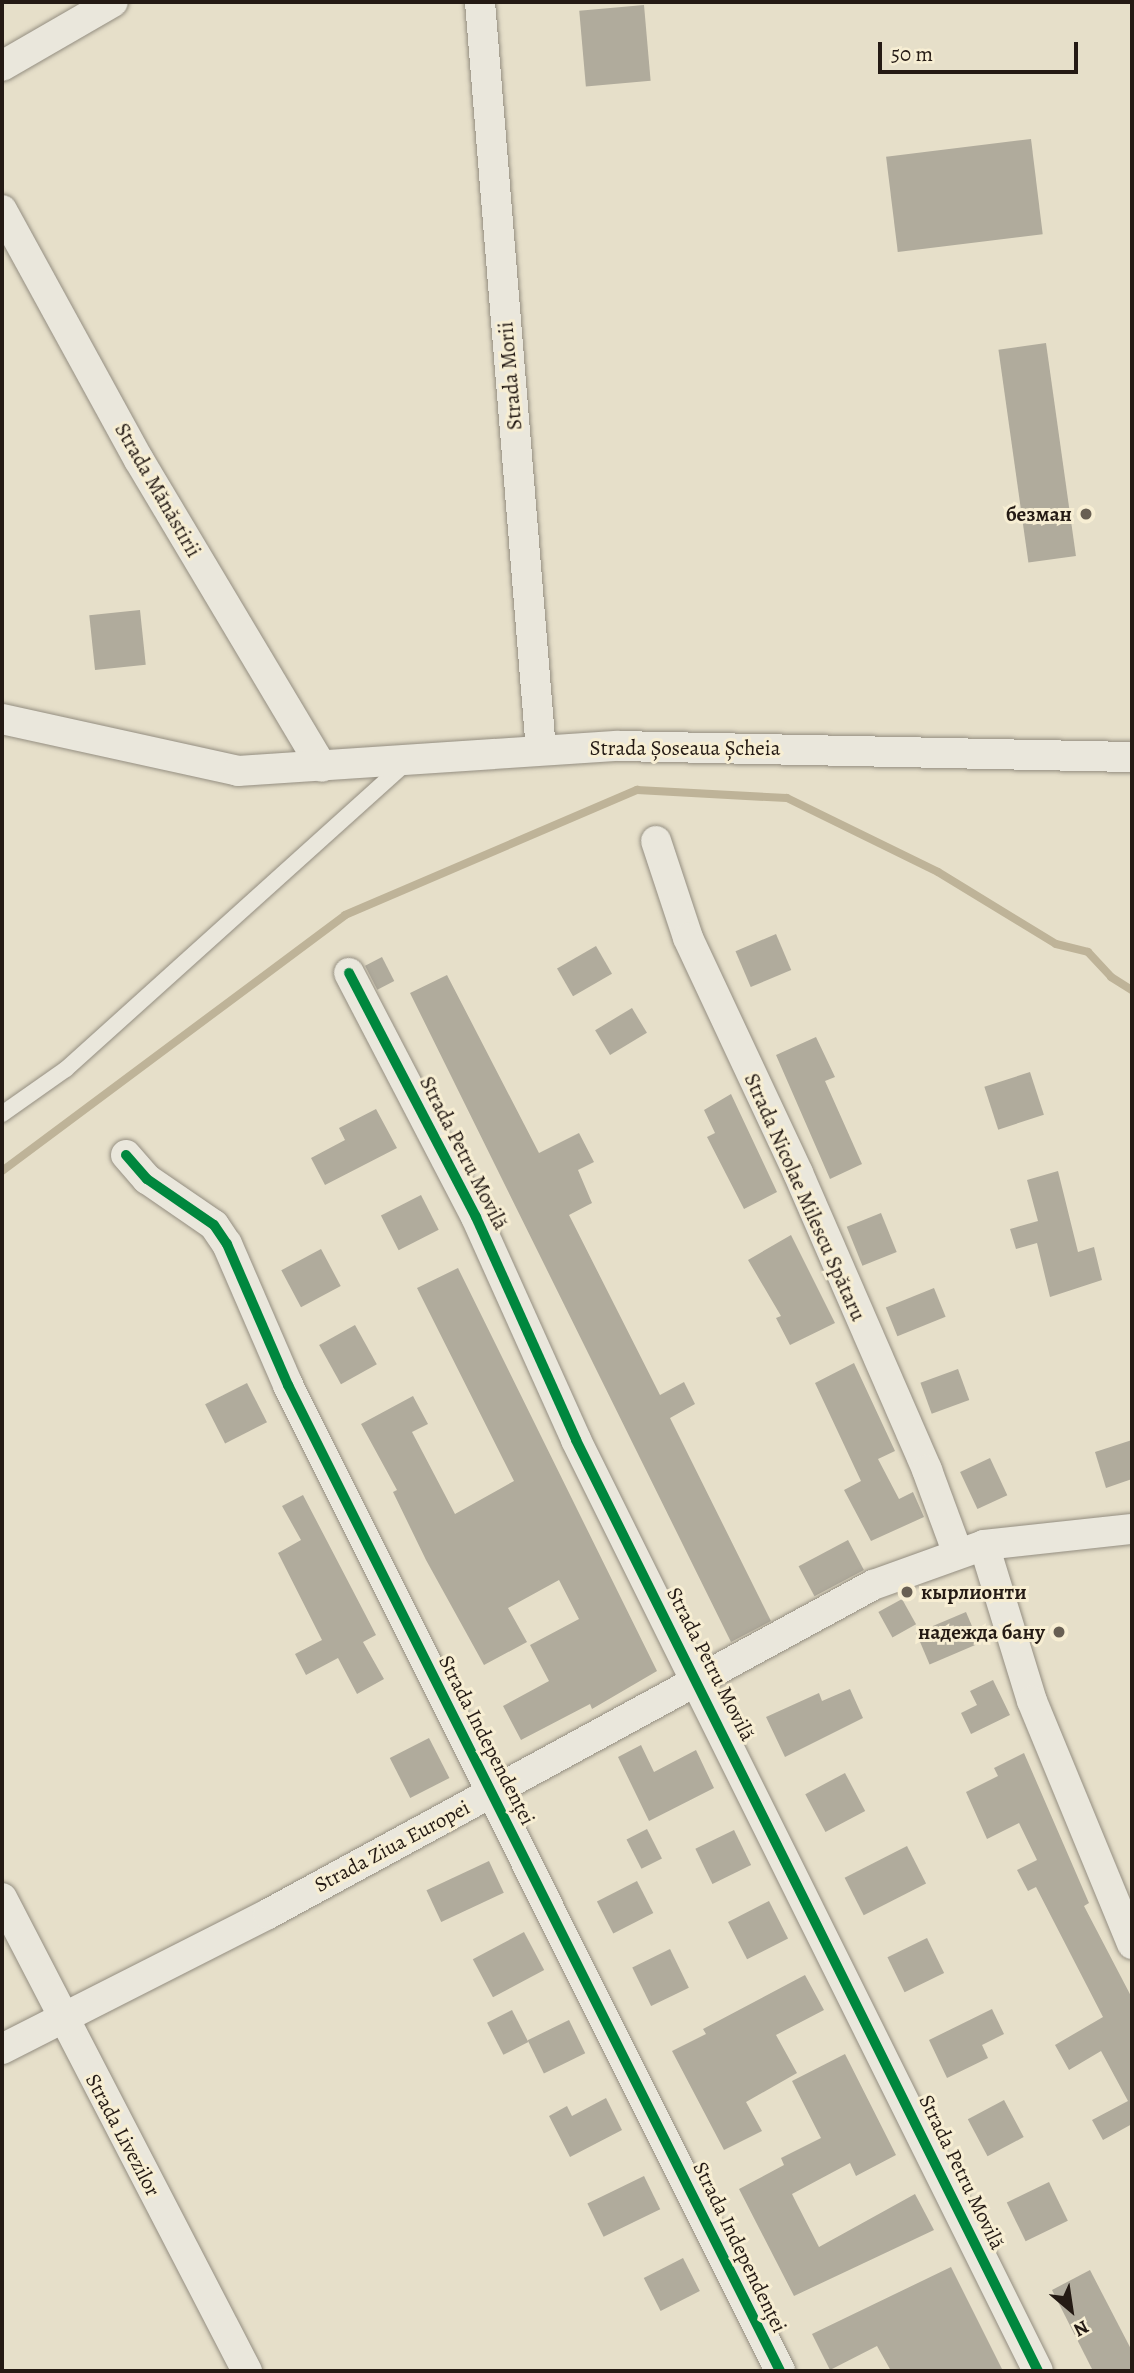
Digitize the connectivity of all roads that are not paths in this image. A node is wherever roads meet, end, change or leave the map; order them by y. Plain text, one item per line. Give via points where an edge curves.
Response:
1 (113, 2) edge
2 (480, 2) edge
3 (2, 66) edge
4 (2, 210) edge
5 (2, 719) edge
6 (541, 750) junction
7 (1132, 757) edge
8 (407, 762) junction
9 (322, 766) junction
10 (656, 841) dead end
11 (349, 973) dead end
12 (2, 1114) edge
13 (126, 1155) dead end
14 (1132, 1529) edge
15 (970, 1548) junction
16 (699, 1683) junction
17 (492, 1793) junction
18 (2, 1898) edge
19 (1132, 1944) edge
20 (61, 2018) junction
21 (2, 2049) edge
22 (247, 2371) edge
23 (780, 2371) edge
24 (1038, 2371) edge

1 - 3 street
2 - 6 street, Strada Morii
4 - 9 street, Strada Mănăstirii via 139,460
5 - 9 street, Strada Șoseaua Șcheia via 237,771
6 - 7 street, Strada Șoseaua Șcheia via 618,746
6 - 8 street, Strada Șoseaua Șcheia
8 - 9 street, Strada Șoseaua Șcheia
8 - 12 lane via 66,1069
10 - 15 street, Strada Nicolae Milescu Spătaru via 688,939 798,1173 927,1470
11 - 16 street, Strada Petru Movilă via 476,1217 576,1440
13 - 17 street, Strada Independenței via 147,1179 214,1225 227,1244 288,1385
14 - 15 street, Strada Ziua Europei
15 - 16 street, Strada Ziua Europei via 873,1585
15 - 19 street, Strada Nicolae Milescu Spătaru
16 - 17 street, Strada Ziua Europei
16 - 24 street, Strada Petru Movilă
17 - 20 street, Strada Ziua Europei via 268,1914
17 - 23 street, Strada Independenței
18 - 20 street, Strada Livezilor
20 - 21 street, Strada Ziua Europei
20 - 22 street, Strada Livezilor

